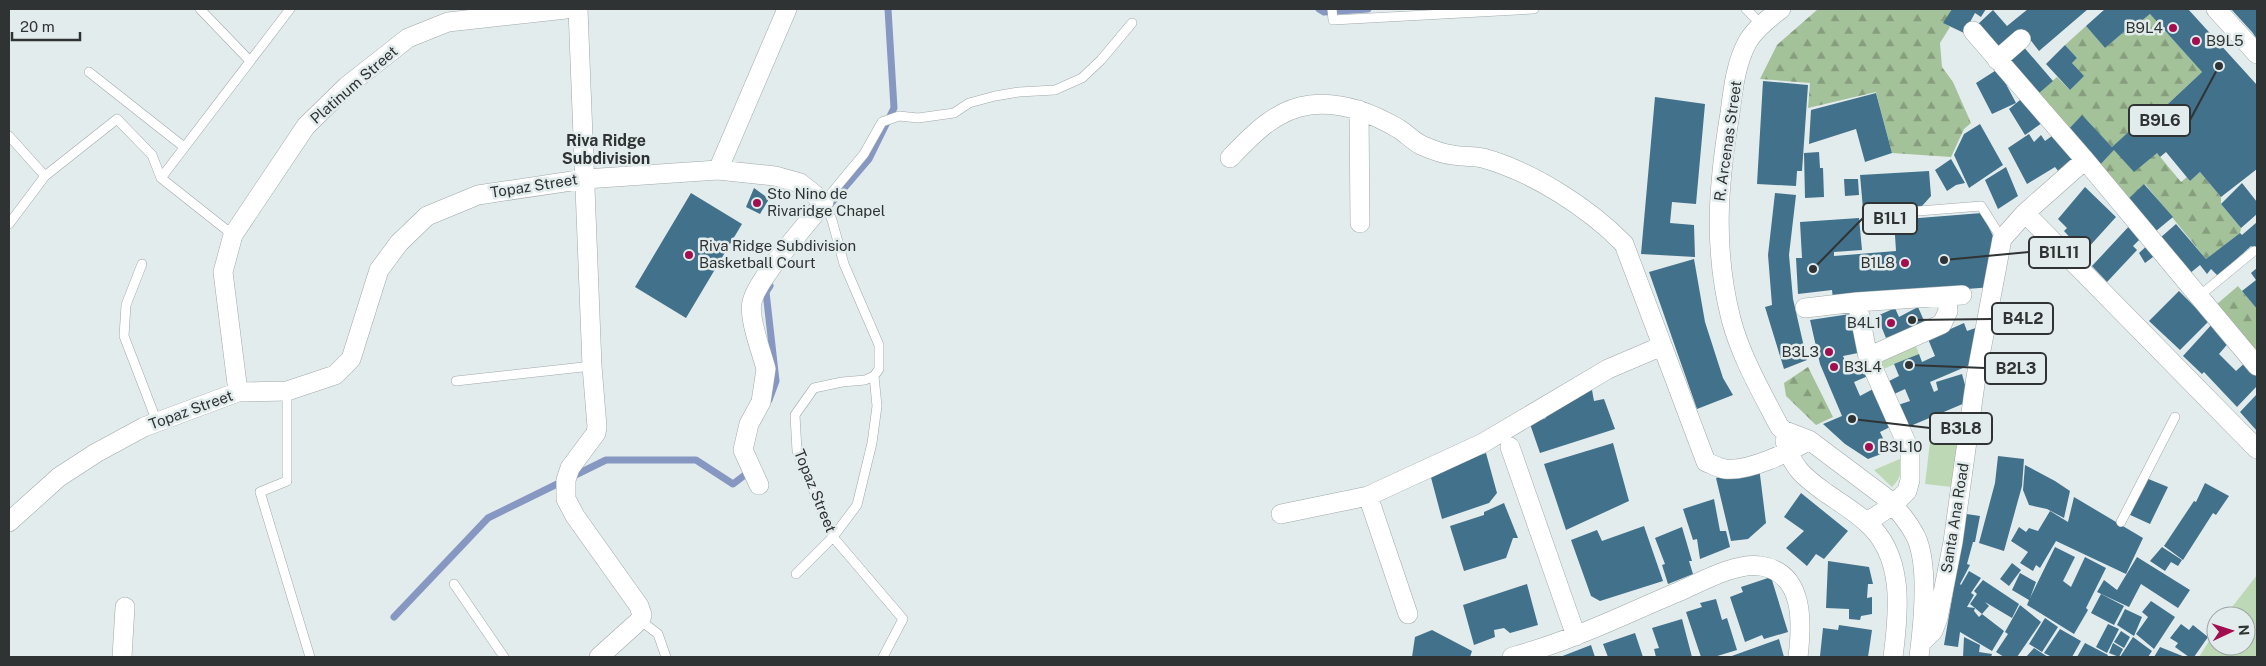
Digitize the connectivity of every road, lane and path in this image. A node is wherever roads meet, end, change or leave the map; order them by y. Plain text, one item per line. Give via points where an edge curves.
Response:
1 (200, 9) edge
2 (290, 9) edge
3 (566, 9) edge
4 (578, 9) edge
5 (786, 9) edge
6 (1332, 9) edge
7 (1534, 9) edge
8 (1746, 9) edge
9 (2216, 9) edge
10 (1772, 14) edge
11 (1132, 23) dead end
12 (1973, 31) dead end
13 (2021, 40) dead end
14 (2257, 54) edge
15 (1997, 60) junction
16 (250, 61) junction
17 (89, 72) dead end
18 (1360, 110) junction
19 (9, 136) edge
20 (184, 147) junction
21 (1230, 158) dead end
22 (2085, 160) junction
23 (718, 170) junction
24 (45, 176) junction
25 (161, 178) junction
26 (585, 178) junction
27 (825, 204) junction
28 (1894, 212) dead end
29 (2025, 213) junction
30 (1360, 223) dead end
31 (9, 224) edge
32 (233, 235) junction
33 (2002, 239) junction
34 (2254, 251) dead end
35 (142, 264) dead end
36 (2198, 298) junction
37 (1858, 302) junction
38 (1805, 308) dead end
39 (1662, 346) junction
40 (1868, 357) junction
41 (592, 366) junction
42 (2257, 366) edge
43 (874, 376) junction
44 (456, 381) dead end
45 (287, 391) junction
46 (238, 392) junction
47 (2174, 416) dead end
48 (158, 422) junction
49 (1781, 428) junction
50 (1809, 440) junction
51 (1510, 447) dead end
52 (2257, 449) edge
53 (1788, 453) junction
54 (757, 480) dead end
55 (1368, 496) junction
56 (1893, 504) junction
57 (1281, 514) dead end
58 (9, 522) edge
59 (1867, 522) junction
60 (2121, 522) dead end
61 (833, 537) junction
62 (796, 574) dead end
63 (454, 584) dead end
64 (125, 607) dead end
65 (1408, 614) dead end
66 (640, 620) junction
67 (1576, 636) junction
68 (1894, 648) edge
69 (1920, 650) edge
70 (122, 657) edge
71 (310, 657) edge
72 (504, 657) edge
73 (599, 657) edge
74 (666, 657) edge
75 (883, 657) edge
76 (1512, 657) edge
77 (1798, 657) edge

1 - 16 lane
2 - 16 lane
3 - 32 street, Platinum Street via 448,22 408,38 347,86 306,126
4 - 26 street
5 - 23 street
6 - 7 lane via 1332,20
8 - 10 lane
9 - 14 street
10 - 49 street, R. Arcenas Street via 1749,40 1739,62 1721,166 1718,215 1720,273 1731,321 1744,359
11 - 27 lane via 1082,78 1055,90 995,96 969,103 954,113 918,118 899,116 882,122 864,154
12 - 15 street
13 - 15 street
15 - 22 street
16 - 20 lane
17 - 20 lane
18 - 21 street via 1334,104 1308,105 1283,113 1258,128
18 - 30 street
18 - 39 street via 1400,130 1420,145 1451,155 1482,158 1518,172 1560,194 1606,225 1624,244
19 - 24 lane
20 - 25 lane
22 - 29 street
22 - 36 street
23 - 26 street, Topaz Street
23 - 27 street, Topaz Street via 774,176 800,183
24 - 25 lane via 117,119 152,154
24 - 31 lane
25 - 32 lane
26 - 41 street
26 - 45 street, Topaz Street via 478,194 427,216 399,243 379,270 351,360 335,375
27 - 43 lane, Topaz Street via 844,264 879,345 879,369
27 - 54 street via 764,277 752,302 766,379 743,450
28 - 33 lane via 1981,206
29 - 33 street
29 - 52 street
32 - 46 street, Platinum Street via 224,272
33 - 69 street, Santa Ana Road via 1976,376 1953,542 1938,618
34 - 36 lane
35 - 48 lane via 126,305 124,336
36 - 42 street
37 - 38 street
37 - 40 street
37 - 40 street via 1955,296 1942,324
39 - 53 street via 1706,462 1726,469 1756,464
39 - 55 street via 1608,369 1483,443
40 - 56 street via 1910,451 1907,491
41 - 44 lane
41 - 66 street via 598,418 596,433 570,468 566,499 641,610
43 - 61 lane via 877,406 874,434 858,504
43 - 61 lane, Topaz Street via 814,388 794,415 797,451
45 - 46 street, Topaz Street
45 - 71 lane via 287,481 260,492
46 - 48 street, Topaz Street
47 - 60 lane
48 - 58 street, Topaz Street via 96,453 59,477
49 - 50 street
49 - 53 street, R. Arcenas Street
50 - 53 street
50 - 56 street
51 - 67 street
53 - 59 street, R. Arcenas Street via 1800,474
55 - 57 street
55 - 65 street
56 - 59 street
56 - 69 street via 1916,538 1923,569
59 - 68 street, R. Arcenas Street via 1891,559 1899,591
61 - 62 lane
61 - 75 lane, Topaz Street via 903,619
63 - 72 lane
64 - 70 street
66 - 73 street
66 - 74 lane via 658,634
67 - 76 street
67 - 77 street via 1708,579 1744,566 1762,566 1789,581 1798,600 1801,621
68 - 69 street

